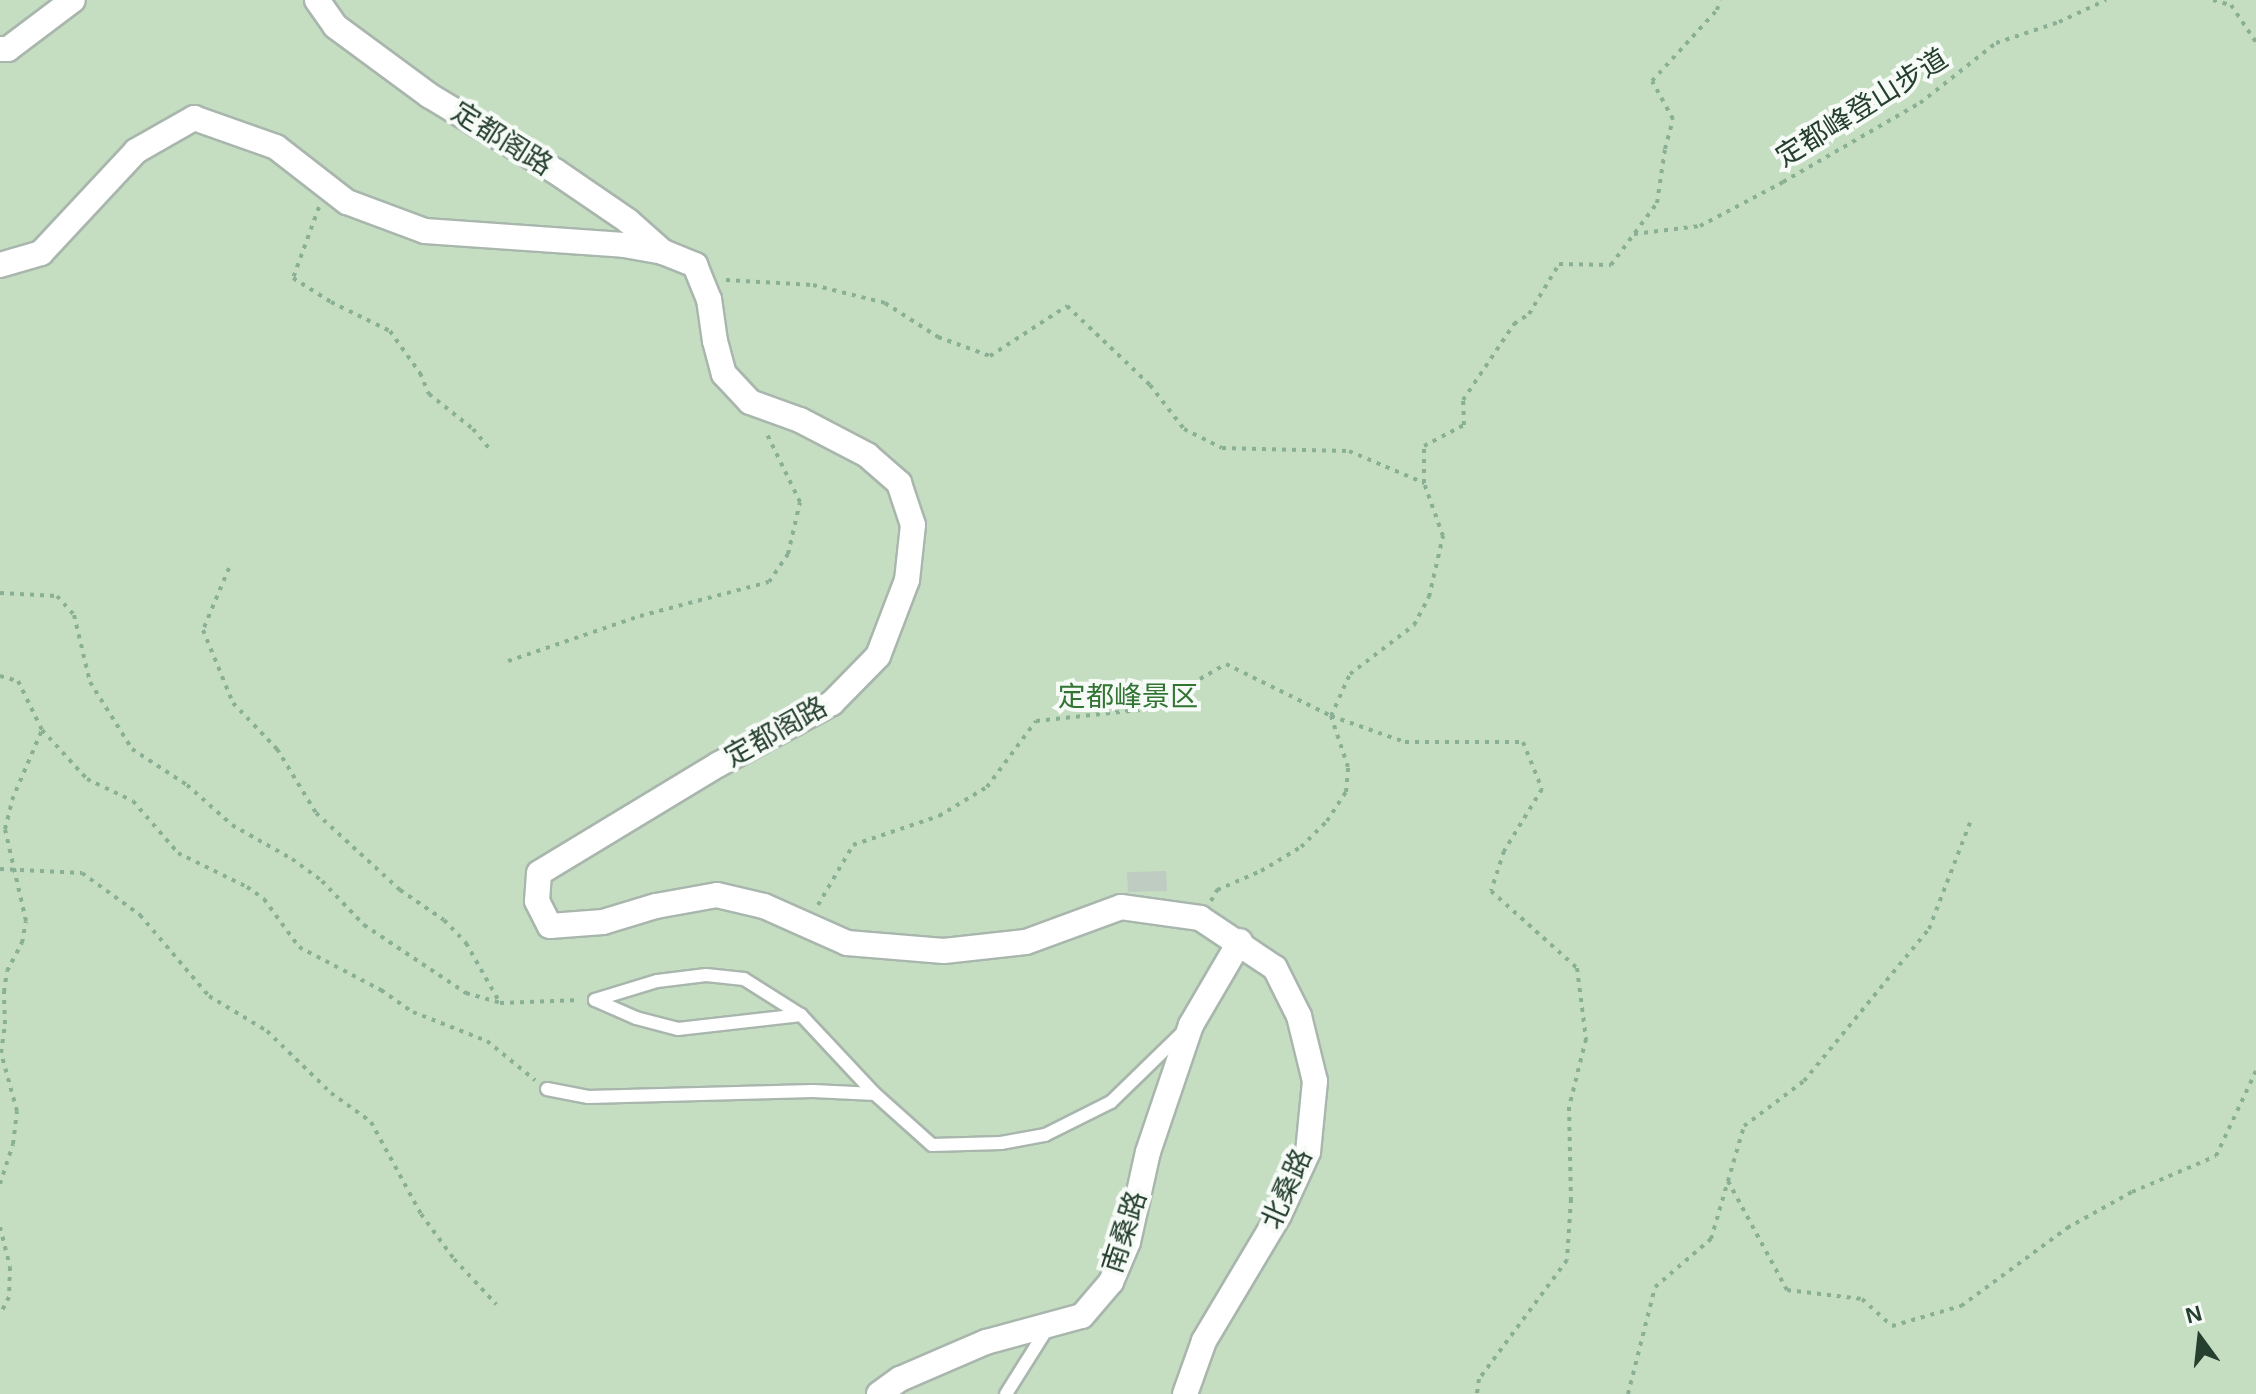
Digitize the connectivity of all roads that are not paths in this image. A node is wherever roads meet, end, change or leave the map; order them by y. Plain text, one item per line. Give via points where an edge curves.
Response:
1 (73, 0) edge
2 (317, 0) edge
3 (0, 49) edge
4 (663, 252) junction
5 (0, 265) edge
6 (1240, 941) junction
7 (801, 1015) junction
8 (1191, 1025) junction
9 (547, 1089) road end
10 (875, 1094) junction
11 (1049, 1325) junction
12 (879, 1394) edge
13 (1006, 1394) edge
14 (1185, 1394) edge

1 - 3 street via 8,49
2 - 4 street, 定都阁路 via 335,26 430,96 555,171
4 - 5 street via 425,231 347,202 276,147 194,118 136,151 41,253
4 - 6 street, 定都阁路 via 695,265 709,299 724,374 750,402 800,420 867,455 899,483 913,525 907,580 878,656 832,703 539,873 537,901 550,926 603,922 717,895 764,906 847,943 944,951 1026,942 1121,907 1200,918
6 - 8 street, 南桑路
6 - 14 street, 北桑路 via 1275,968 1299,1016 1315,1081 1308,1152 1279,1215 1204,1341
7 - 7 lane via 678,1029 595,1000 657,981 706,975 744,979
7 - 10 lane
8 - 10 lane via 1111,1102 1045,1135 1001,1143 932,1145
8 - 11 street, 南桑路 via 1148,1152 1128,1242 1111,1282 1082,1316
9 - 10 lane via 588,1097
11 - 12 street, 南桑路 via 986,1342 900,1379
11 - 13 lane

